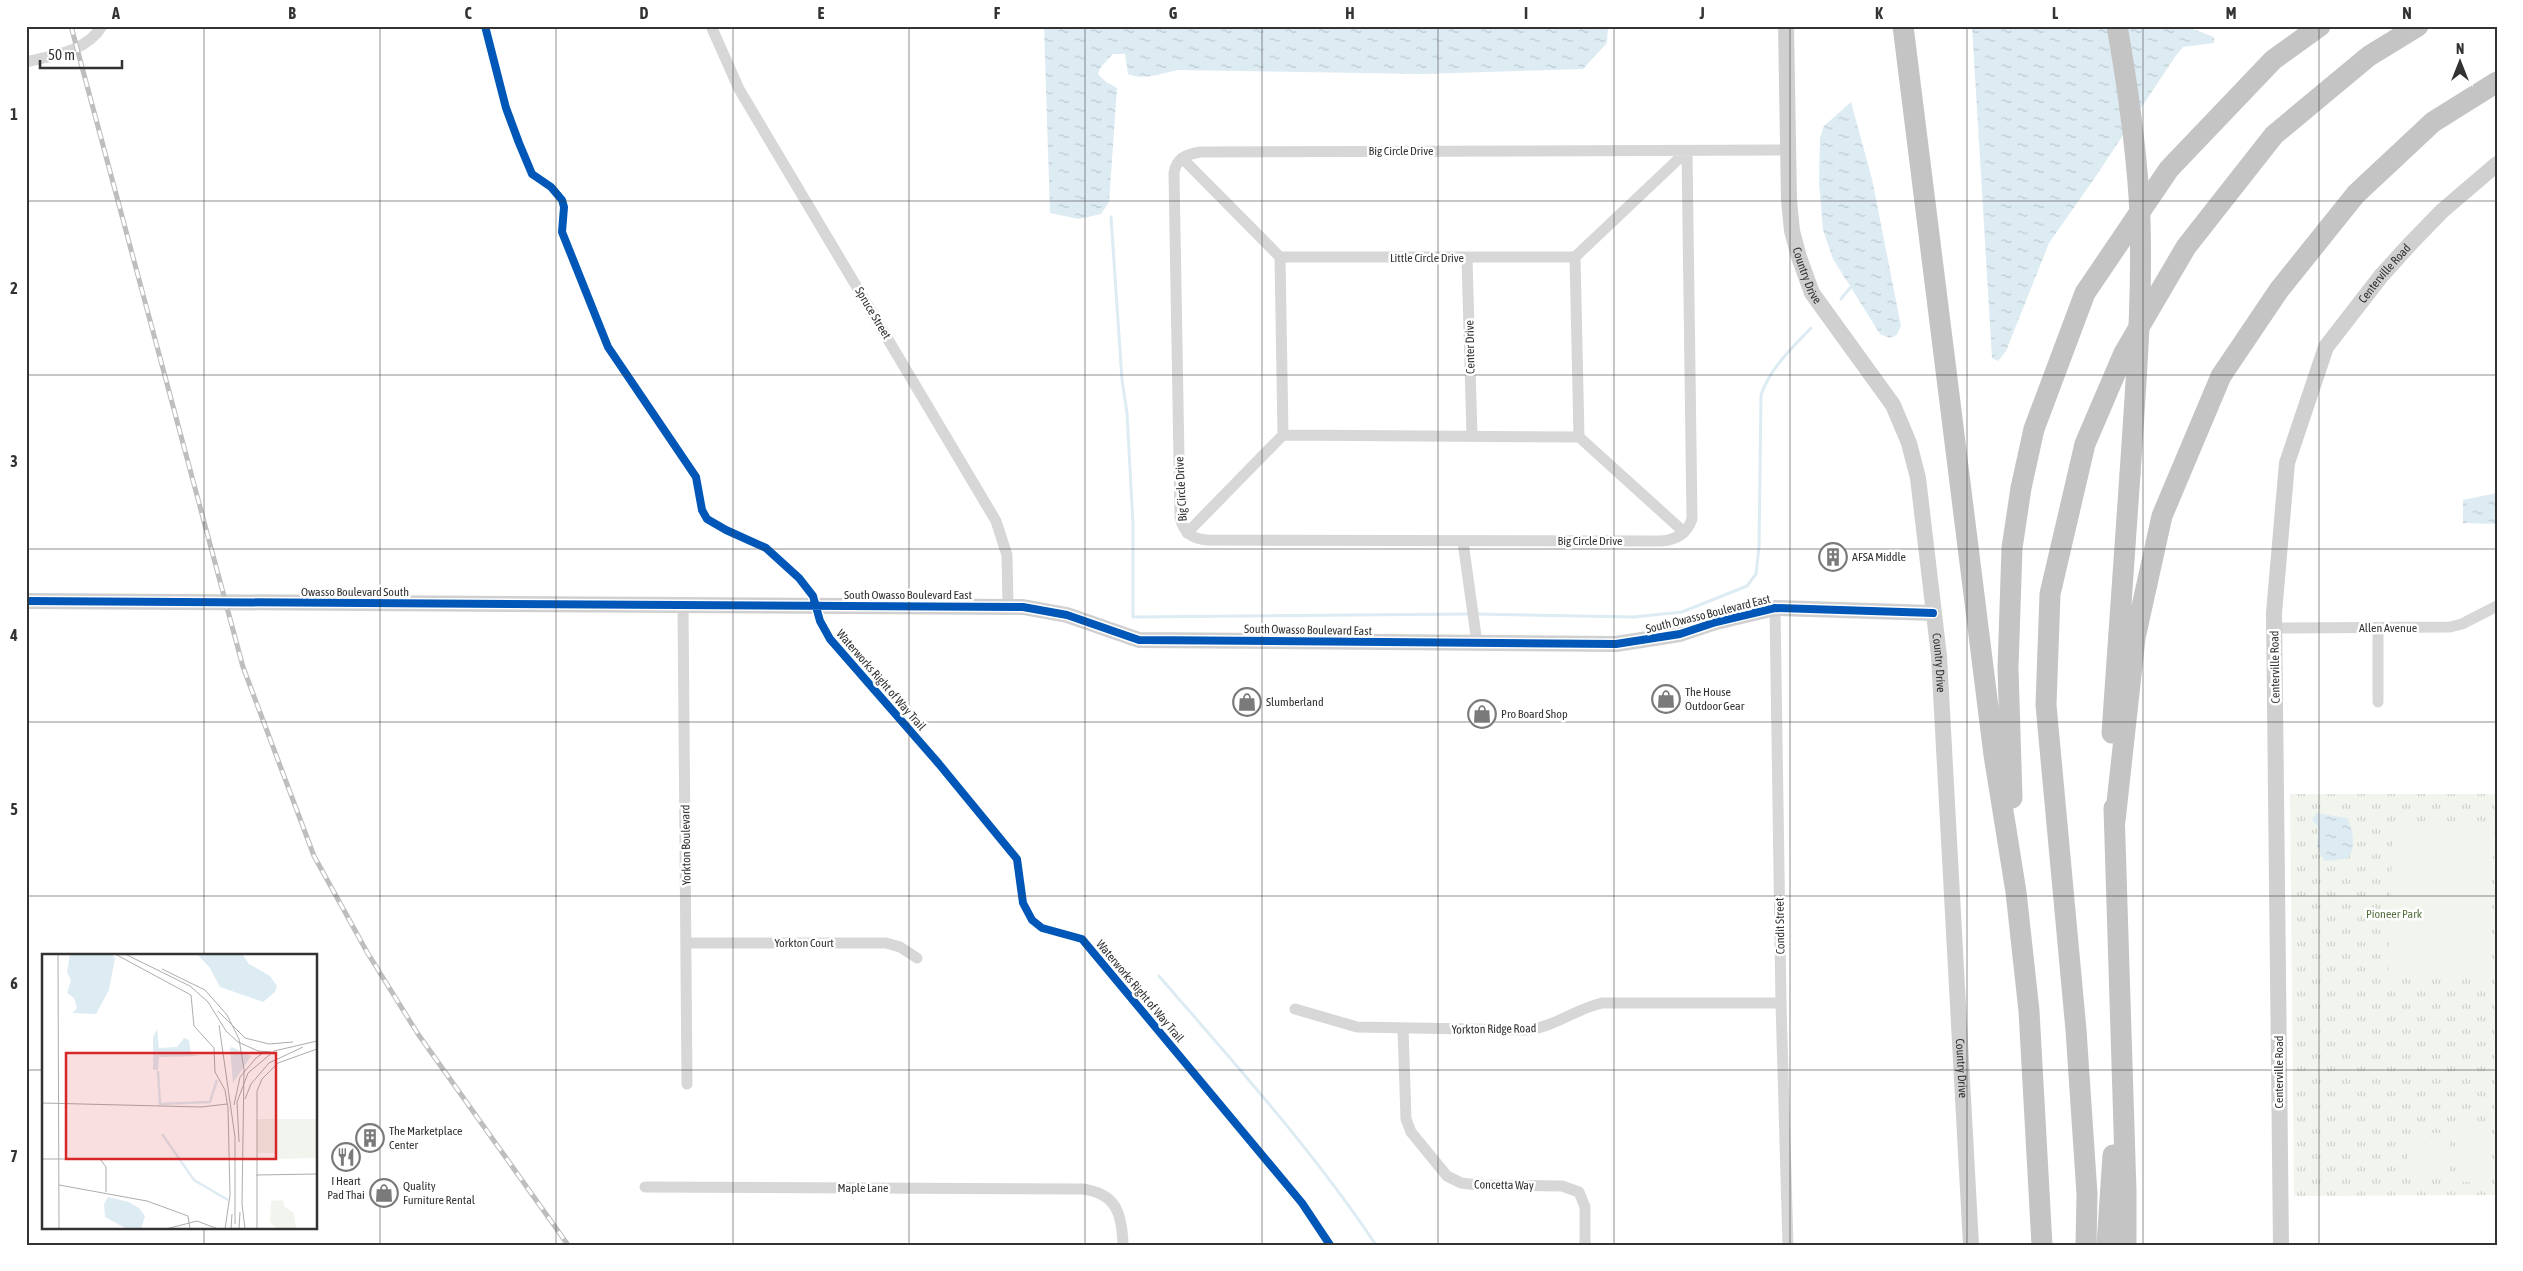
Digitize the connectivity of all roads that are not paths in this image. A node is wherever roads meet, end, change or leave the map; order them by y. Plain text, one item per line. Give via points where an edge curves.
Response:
1 (102, 26) edge
2 (712, 26) edge
3 (1786, 26) edge
4 (1903, 26) edge
5 (2117, 26) edge
6 (2320, 26) edge
7 (2418, 26) edge
8 (26, 62) edge
9 (2497, 82) edge
10 (1788, 150) junction
11 (1687, 151) junction
12 (1182, 158) junction
13 (2497, 164) edge
14 (1280, 257) junction
15 (1575, 257) junction
16 (1467, 258) junction
17 (1284, 435) junction
18 (1472, 436) junction
19 (1579, 437) junction
20 (1684, 532) junction
21 (1187, 533) junction
22 (1463, 542) junction
23 (26, 601) edge
24 (683, 606) junction
25 (2497, 606) edge
26 (1008, 607) junction
27 (1775, 608) junction
28 (1933, 613) junction
29 (2274, 628) junction
30 (2378, 628) junction
31 (1477, 643) junction
32 (2378, 702) dead end
33 (2115, 821) junction
34 (2016, 892) junction
35 (687, 943) junction
36 (917, 958) dead end
37 (1781, 1003) junction
38 (1295, 1009) dead end
39 (1403, 1029) junction
40 (2120, 1036) junction
41 (687, 1084) dead end
42 (645, 1187) dead end
43 (1123, 1245) edge
44 (1585, 1245) edge
45 (1788, 1245) edge
46 (1971, 1245) edge
47 (2042, 1245) edge
48 (2086, 1245) edge
49 (2107, 1245) edge
50 (2126, 1245) edge
51 (2281, 1245) edge

1 - 8 street via 85,45
2 - 26 street, Spruce Street via 739,89 996,521 1007,554
3 - 10 street, Country Drive
4 - 34 highway via 1994,755
5 - 33 highway, bridge via 2139,196 2138,332 2113,699
6 - 34 highway via 2273,60 2169,169 2085,293 2034,429 2012,548 2008,668
7 - 48 highway via 2369,56 2274,135 2186,247 2124,353 2085,444 2050,594 2046,705 2076,1030 2087,1194
9 - 33 highway via 2433,122 2356,194 2279,290 2221,376 2162,516 2136,638
10 - 11 street, Big Circle Drive
10 - 28 street, Country Drive via 1792,231 1812,293 1893,405 1909,443 1918,478
11 - 12 street, Big Circle Drive via 1200,152
11 - 15 street
11 - 20 street via 1692,519
12 - 14 street
12 - 21 street, Big Circle Drive via 1175,166 1175,193 1180,517
13 - 29 street, Centerville Road via 2442,211 2380,276 2326,348 2287,463
14 - 16 street, Little Circle Drive
14 - 17 street
15 - 16 street, Little Circle Drive
15 - 19 street
16 - 18 street, Center Drive
17 - 18 street
17 - 21 street
18 - 19 street
19 - 20 street
20 - 22 street, Big Circle Drive via 1670,540
21 - 22 street, Big Circle Drive via 1207,540
22 - 31 street
23 - 24 street, Owasso Boulevard South
24 - 26 street, South Owasso Boulevard East
24 - 35 street, Yorkton Boulevard
25 - 30 street, Allen Avenue via 2450,628
26 - 31 street, South Owasso Boulevard East via 1047,610 1139,640
27 - 28 street, South Owasso Boulevard East
27 - 31 street, South Owasso Boulevard East via 1680,634 1624,643
27 - 37 street, Condit Street
28 - 46 street, Country Drive via 1939,656
29 - 30 street, Allen Avenue
29 - 51 street, Centerville Road
30 - 32 street
33 - 40 highway
34 - 47 highway via 2029,1011
35 - 36 street, Yorkton Court via 886,943
35 - 41 street, Yorkton Boulevard
37 - 39 street, Yorkton Ridge Road via 1602,1003 1539,1029
37 - 45 street, Condit Street
38 - 39 street, Yorkton Ridge Road via 1357,1027
39 - 44 street, Concetta Way via 1406,1119 1411,1132 1429,1154 1448,1176 1461,1183 1562,1186 1579,1192 1585,1207
40 - 49 highway
40 - 50 highway
42 - 43 street, Maple Lane via 1094,1190 1111,1200 1122,1222

